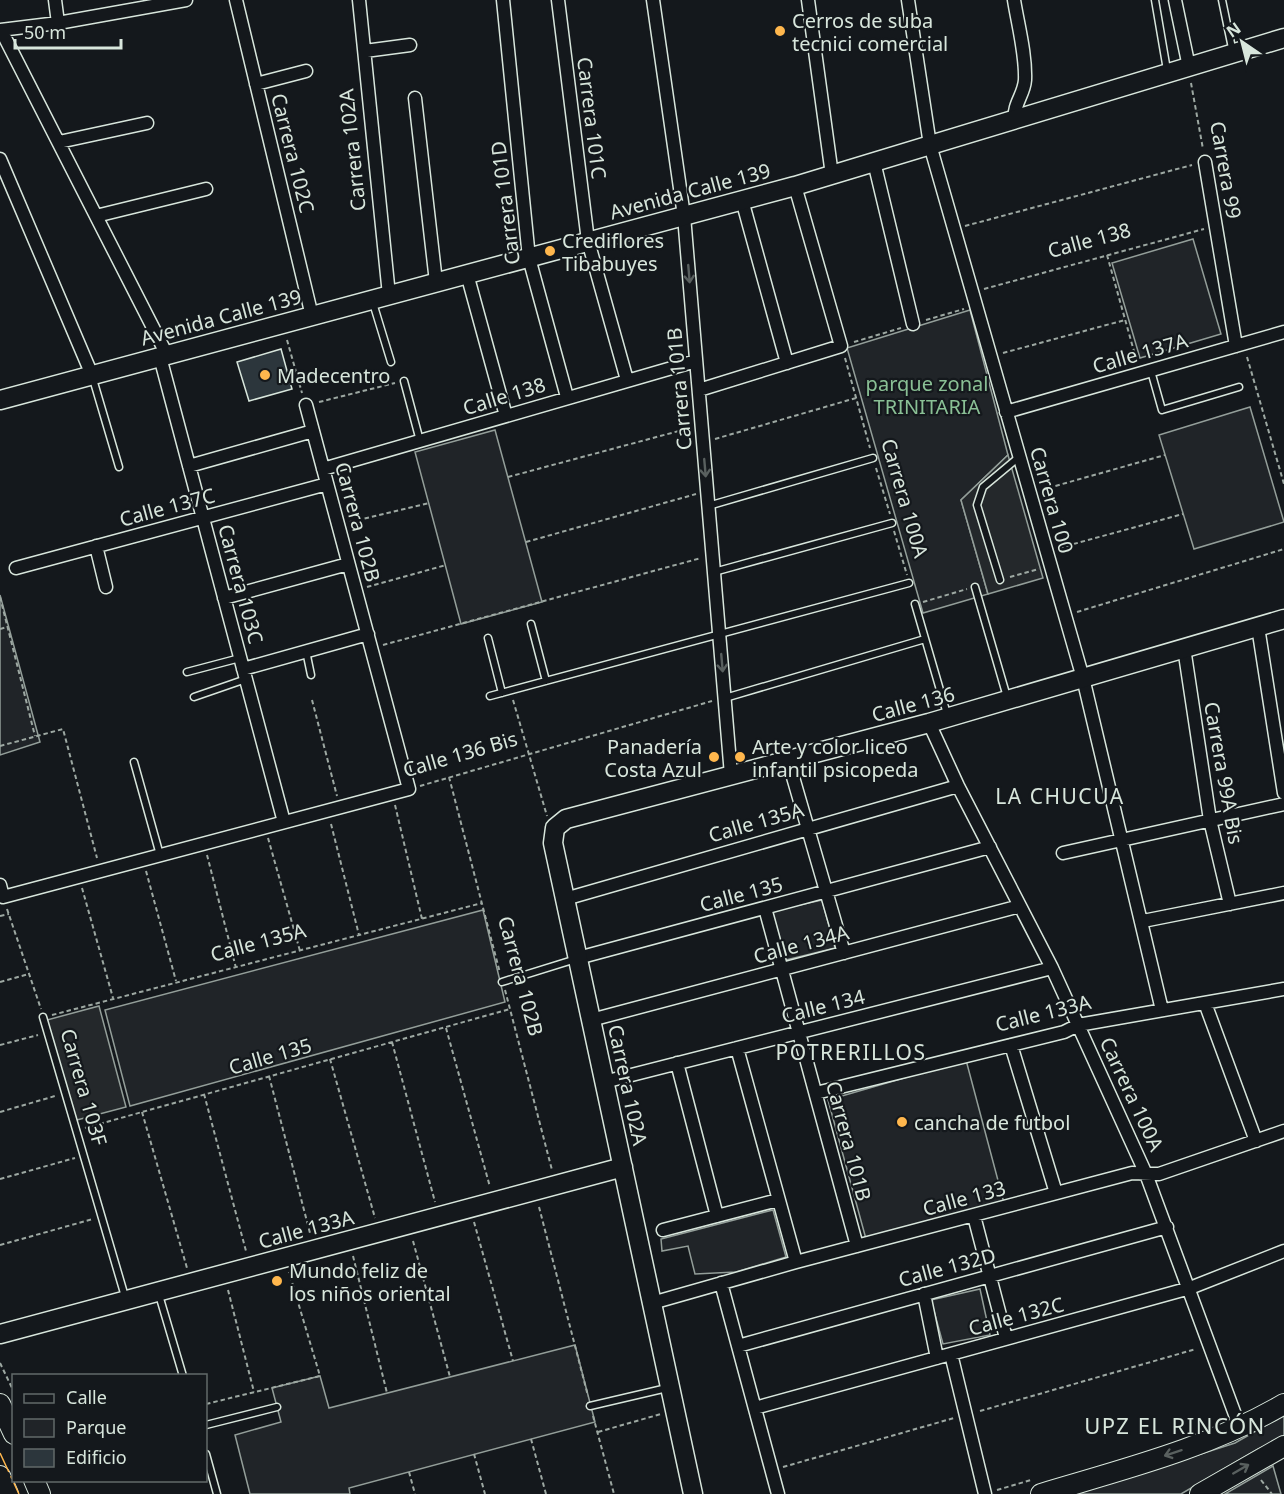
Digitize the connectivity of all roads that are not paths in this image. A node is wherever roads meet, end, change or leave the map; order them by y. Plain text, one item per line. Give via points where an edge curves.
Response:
1 (55, 0) edge
2 (186, 0) edge
3 (236, 0) edge
4 (359, 0) edge
5 (503, 0) edge
6 (558, 0) edge
7 (653, 0) edge
8 (808, 0) edge
9 (908, 0) edge
10 (1014, 0) edge
11 (1155, 0) edge
12 (1175, 0) edge
13 (1222, 0) edge
14 (58, 23) junction
15 (0, 30) edge
16 (1284, 38) edge
17 (410, 45) dead end
18 (364, 51) junction
19 (1233, 53) junction
20 (1189, 67) junction
21 (306, 71) dead end
22 (1168, 73) junction
23 (256, 84) junction
24 (415, 98) dead end
25 (1015, 119) junction
26 (147, 123) dead end
27 (58, 142) junction
28 (930, 145) junction
29 (0, 159) edge
30 (874, 162) junction
31 (1205, 162) road end
32 (832, 175) junction
33 (795, 186) junction
34 (206, 189) dead end
35 (742, 200) junction
36 (96, 216) junction
37 (684, 216) junction
38 (588, 241) junction
39 (529, 258) junction
40 (468, 274) junction
41 (436, 282) junction
42 (381, 297) junction
43 (312, 316) junction
44 (913, 324) dead end
45 (1284, 332) edge
46 (1240, 345) junction
47 (163, 356) junction
48 (696, 361) junction
49 (391, 362) dead end
50 (787, 363) junction
51 (1145, 372) junction
52 (92, 375) junction
53 (627, 380) junction
54 (404, 381) road end
55 (1239, 387) dead end
56 (699, 390) junction
57 (567, 397) junction
58 (0, 400) edge
59 (306, 405) road end
60 (1006, 412) junction
61 (506, 416) junction
62 (313, 431) junction
63 (420, 441) junction
64 (1019, 457) junction
65 (873, 458) road end
66 (189, 466) junction
67 (119, 467) dead end
68 (323, 469) junction
69 (327, 484) junction
70 (708, 506) junction
71 (203, 517) junction
72 (892, 524) road end
73 (96, 546) junction
74 (348, 564) junction
75 (16, 568) dead end
76 (714, 572) junction
77 (1000, 580) dead end
78 (909, 583) road end
79 (106, 587) dead end
80 (975, 587) dead end
81 (224, 598) junction
82 (915, 604) dead end
83 (1284, 619) edge
84 (531, 624) dead end
85 (1258, 627) junction
86 (368, 634) junction
87 (720, 636) junction
88 (488, 638) dead end
89 (926, 639) junction
90 (1184, 648) junction
91 (306, 651) junction
92 (243, 669) junction
93 (187, 672) dead end
94 (311, 675) dead end
95 (1083, 678) junction
96 (546, 681) junction
97 (502, 693) junction
98 (490, 696) dead end
99 (194, 697) dead end
100 (725, 698) junction
101 (1008, 700) junction
102 (948, 718) junction
103 (929, 723) junction
104 (788, 760) junction
105 (134, 762) dead end
106 (731, 775) junction
107 (958, 786) junction
108 (409, 789) joint
109 (1284, 793) edge
110 (1284, 804) edge
111 (1210, 820) junction
112 (284, 822) junction
113 (808, 827) junction
114 (555, 828) joint
115 (1122, 840) junction
116 (990, 847) junction
117 (1063, 854) dead end
118 (160, 855) junction
119 (2, 891) edge
120 (826, 891) junction
121 (1284, 894) edge
122 (565, 899) junction
123 (1230, 904) junction
124 (1020, 906) junction
125 (765, 908) junction
126 (1143, 921) junction
127 (844, 953) junction
128 (578, 958) junction
129 (1052, 968) junction
130 (782, 969) junction
131 (502, 981) road end
132 (1284, 989) edge
133 (1205, 1003) junction
134 (1162, 1010) junction
135 (43, 1017) road end
136 (591, 1020) junction
137 (1078, 1025) junction
138 (799, 1032) junction
139 (1011, 1044) junction
140 (737, 1048) junction
141 (677, 1063) junction
142 (604, 1082) junction
143 (816, 1093) junction
144 (1284, 1131) edge
145 (1256, 1141) junction
146 (623, 1167) junction
147 (1146, 1174) junction
148 (1056, 1193) junction
149 (778, 1200) junction
150 (717, 1216) junction
151 (974, 1216) junction
152 (1167, 1227) junction
153 (663, 1230) dead end
154 (857, 1246) junction
155 (1284, 1251) edge
156 (796, 1262) junction
157 (989, 1276) junction
158 (721, 1283) junction
159 (1190, 1288) junction
160 (158, 1292) junction
161 (924, 1294) junction
162 (126, 1300) junction
163 (652, 1303) junction
164 (0, 1334) edge
165 (1006, 1338) junction
166 (738, 1346) junction
167 (951, 1354) junction
168 (937, 1358) junction
169 (182, 1374) edge
170 (670, 1387) junction
171 (0, 1404) edge
172 (1284, 1404) edge
173 (590, 1406) road end
174 (277, 1407) dead end
175 (755, 1408) junction
176 (207, 1425) edge
177 (1240, 1428) junction
178 (12, 1430) edge
179 (1284, 1446) edge
180 (207, 1459) edge
181 (0, 1476) edge
182 (1041, 1485) edge
183 (991, 1492) edge
184 (8, 1494) edge
185 (217, 1494) edge
186 (693, 1494) edge
187 (778, 1494) edge
188 (1200, 1494) edge

1 - 14 street
2 - 14 street
3 - 23 street, Carrera 102C
4 - 18 street, Carrera 102A
5 - 39 street, Carrera 101D
6 - 38 street, Carrera 101C
7 - 37 street, Carrera 101B
8 - 32 street
9 - 28 street, Carrera 100
10 - 25 street via 1025,79 1014,108
11 - 22 lane
12 - 20 street
13 - 19 lane
14 - 15 street
15 - 27 street, Carrera 103C
16 - 19 street, Avenida Calle 139
17 - 18 street
18 - 42 street, Carrera 102A
19 - 20 street, Avenida Calle 139
20 - 22 street, Avenida Calle 139
21 - 23 street
22 - 25 street, Avenida Calle 139
23 - 43 street, Carrera 102C
24 - 41 street
25 - 28 street, Avenida Calle 139
26 - 27 street
27 - 36 street, Carrera 103C
28 - 30 street, Avenida Calle 139
28 - 60 street, Carrera 100
29 - 52 street
30 - 32 street, Avenida Calle 139
30 - 44 street
31 - 46 street, Carrera 99
32 - 33 street, Avenida Calle 139
33 - 35 street, Avenida Calle 139
33 - 50 street via 841,346
34 - 36 street
35 - 37 street, Avenida Calle 139
35 - 50 street
36 - 47 street, Carrera 103C
37 - 38 street, Avenida Calle 139
37 -> 48 street, Carrera 101B
38 - 39 street, Avenida Calle 139
38 - 53 street, Carrera 101C
39 - 40 street, Avenida Calle 139
39 - 57 street, Carrera 101D
40 - 41 street, Avenida Calle 139
40 - 61 street
41 - 42 street, Avenida Calle 139
42 - 43 street, Avenida Calle 139
42 - 49 lane
43 - 47 street, Avenida Calle 139
45 - 46 street, Calle 137A
46 - 51 street, Calle 137A
47 - 52 street, Avenida Calle 139
47 - 66 street, Carrera 103C
48 - 53 street, Calle 138
48 - 56 street, Carrera 101B
50 - 56 street
51 - 55 lane via 1162,410
51 - 60 street, Calle 137A
52 - 58 street, Avenida Calle 139
52 - 67 lane
53 - 57 street, Calle 138
54 - 63 lane
56 -> 70 street, Carrera 101B
57 - 61 street, Calle 138
59 - 62 street, Carrera 102B
60 - 64 street, Carrera 100
61 - 63 street, Calle 138
62 - 66 street
62 - 68 street, Carrera 102B
63 - 68 street, Calle 138
64 - 77 lane via 982,488 977,505
64 - 95 street, Carrera 100
65 - 70 lane
66 - 71 street, Carrera 103C
68 - 69 street, Carrera 102B
69 - 71 street, Calle 137C
69 - 74 street, Carrera 102B
70 - 76 street, Carrera 101B
71 - 73 street, Calle 137C
71 - 81 street, Carrera 103C
72 - 76 lane
73 - 75 street, Calle 137C
73 - 79 street
74 - 81 street
74 - 86 street, Carrera 102B
76 - 87 street, Carrera 101B
78 - 87 lane
80 - 101 lane
81 - 92 street, Carrera 103C
82 - 89 lane
83 - 85 street, Calle 136
84 - 96 lane
85 - 90 street, Calle 136
85 - 109 street
86 - 91 street
86 - 108 street, Carrera 102B
87 - 96 lane
87 -> 100 street, Carrera 101B
88 - 97 lane
89 - 100 lane
89 - 102 lane
90 - 95 street, Calle 136
90 - 111 street, Carrera 99A Bis
91 - 92 street
91 - 94 lane
92 - 93 lane
92 - 99 lane
92 - 112 street, Carrera 103C
95 - 101 street, Calle 136
95 - 115 street, Carrera 100
96 - 97 lane
97 - 98 lane
100 - 106 street, Carrera 101B
101 - 102 street, Calle 136
102 - 103 street, Calle 136
103 - 104 street, Calle 136
103 - 107 street, Carrera 100A
104 - 106 street, Calle 136
104 - 113 street
105 - 118 lane
106 - 114 street, Calle 136 via 566,819
107 - 113 street, Calle 135A
107 - 116 street, Carrera 100A
108 - 112 street, Calle 136 Bis
110 - 111 street
111 - 115 street
111 - 123 street, Carrera 99A Bis
112 - 118 street, Calle 136 Bis
113 - 120 street
113 - 122 street, Calle 135A
114 - 122 street, Carrera 102A via 553,843
115 - 117 street
115 - 126 street, Carrera 100
116 - 120 street, Calle 135
116 - 124 street, Carrera 100A
118 - 119 street, Calle 136 Bis via 78,877
120 - 125 street, Calle 135
120 - 127 street
121 - 123 street
122 - 128 street, Carrera 102A
123 - 126 street
124 - 127 street, Calle 134A
124 - 129 street, Carrera 100A
125 - 128 street, Calle 135
125 - 130 street, Carrera 101B
126 - 134 street, Carrera 100
127 - 130 street, Calle 134A
128 - 131 lane, Calle 135
128 - 136 street, Carrera 102A
129 - 137 street, Carrera 100A
129 - 138 street, Calle 134
130 - 136 street, Calle 134A
130 - 138 street, Carrera 101B
132 - 133 street, Calle 133A
133 - 134 street, Calle 133A
133 - 145 street
134 - 137 street, Calle 133A
135 - 162 lane, Carrera 103F
136 - 142 street, Carrera 102A
137 - 139 street, Calle 133A
137 - 147 street, Carrera 100A
138 - 140 street, Calle 134
138 - 143 street, Carrera 101B
139 - 143 street, Calle 133A
139 - 148 street
140 - 141 street, Calle 134
140 - 149 street
141 - 142 street, Calle 134
141 - 150 street
142 - 146 street, Carrera 102A
143 - 154 street, Carrera 101B
144 - 145 street, Calle 133
145 - 147 street, Calle 133 via 1159,1174
146 - 160 street, Calle 133A
146 - 163 street, Carrera 102A
147 - 148 street, Calle 133 via 1132,1173
147 - 152 street, Carrera 100A
148 - 151 street, Calle 133
149 - 150 street
149 - 156 street
150 - 153 street
151 - 154 street, Calle 133
151 - 157 street
152 - 157 street, Calle 132D
152 - 159 street, Carrera 100A
154 - 156 street, Calle 133
155 - 159 street, Calle 132C
156 - 158 street, Calle 133
157 - 161 street, Calle 132D
157 - 165 street
158 - 163 street, Calle 133
158 - 166 street
159 - 165 street, Calle 132C
159 - 177 street, Carrera 100A
160 - 162 street, Calle 133A
160 - 169 lane
161 - 166 street, Calle 132D
161 - 168 street
162 - 164 street, Calle 133A
163 - 170 street, Carrera 102A
165 - 167 street, Calle 132C
166 - 175 street
167 - 168 street, Calle 132C
167 - 183 street
168 - 175 street, Calle 132C
170 - 173 lane
170 - 186 street, Carrera 102A
171 - 178 main road
172 - 177 main road
174 - 176 lane
175 - 187 street
177 -> 182 main road via 1168,1455
188 -> 179 main road
180 - 185 lane
181 - 184 main road

